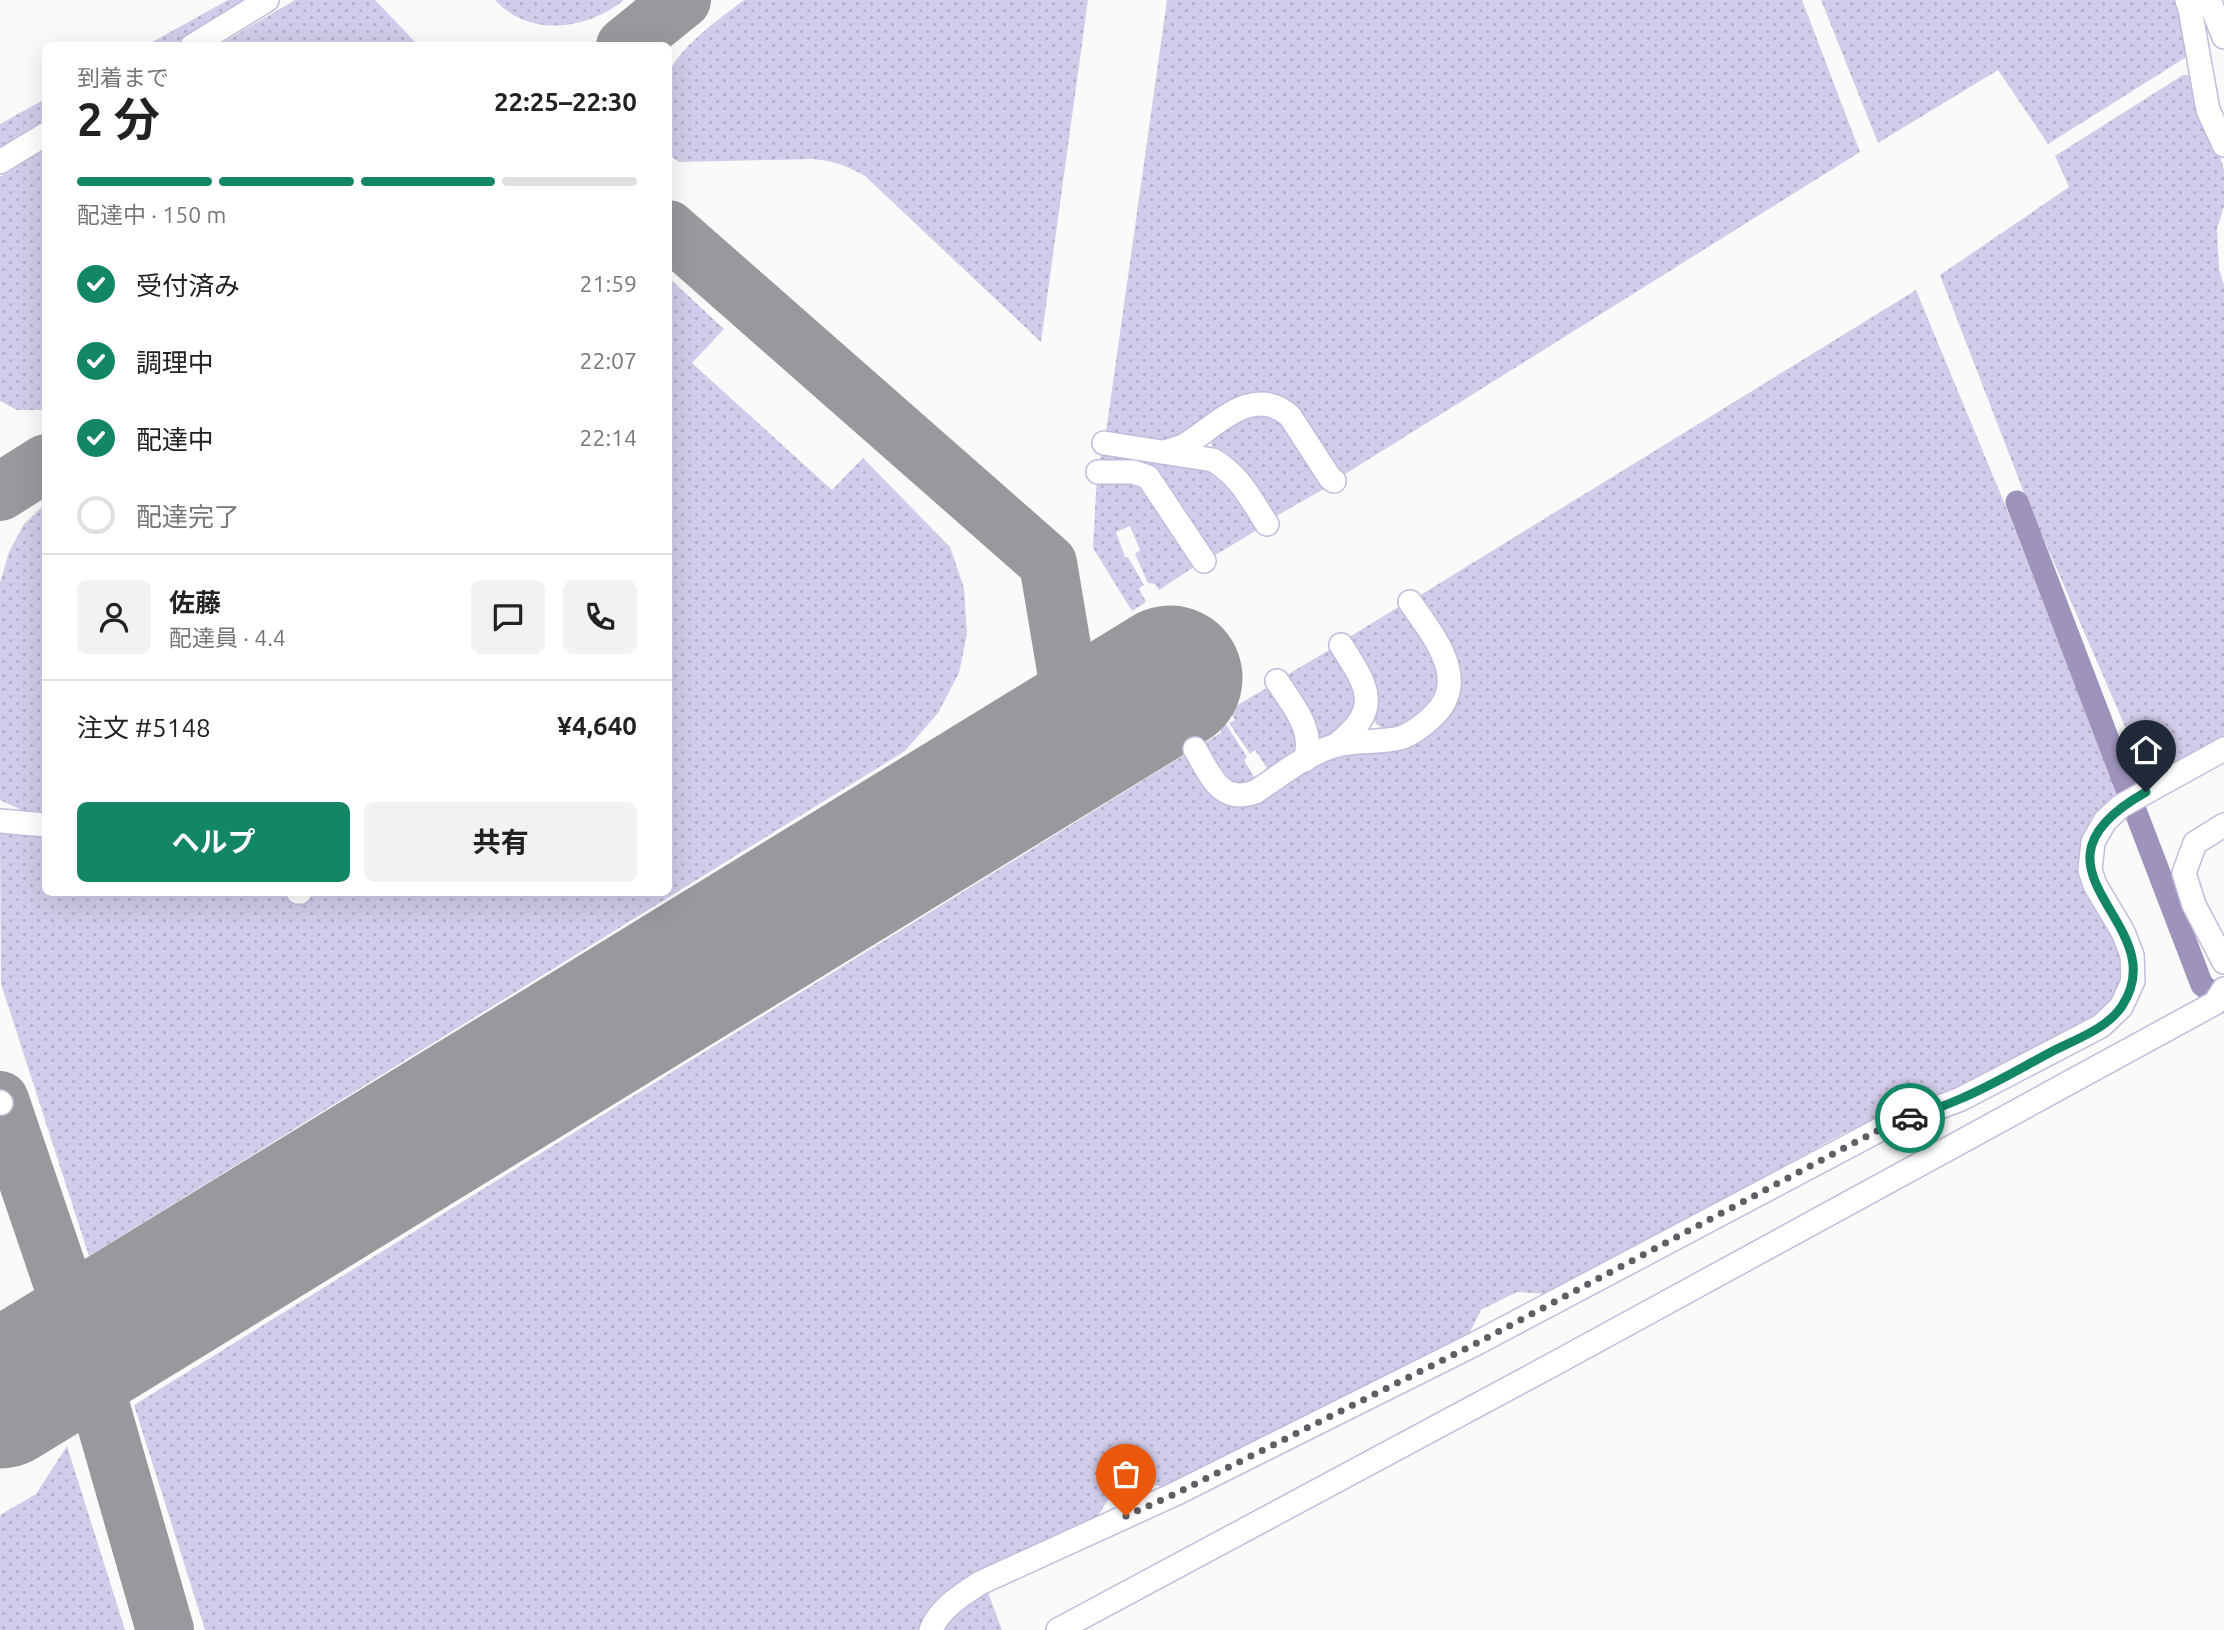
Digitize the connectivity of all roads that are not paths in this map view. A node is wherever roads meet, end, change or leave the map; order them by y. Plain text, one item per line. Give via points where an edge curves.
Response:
1 (267, 0) edge
2 (2187, 0) edge
3 (2209, 0) edge
4 (2224, 37) edge
5 (199, 42) edge
6 (42, 137) edge
7 (2224, 145) edge
8 (0, 162) edge
9 (1104, 443) dead end
10 (1164, 452) junction
11 (1098, 472) dead end
12 (1334, 481) dead end
13 (1267, 524) dead end
14 (1204, 561) dead end
15 (1410, 602) dead end
16 (1341, 645) dead end
17 (1277, 681) dead end
18 (1336, 745) junction
19 (1195, 749) dead end
20 (2224, 749) edge
21 (1305, 760) junction
22 (0, 821) edge
23 (42, 825) edge
24 (2224, 825) edge
25 (2224, 962) edge
26 (2224, 989) edge
27 (931, 1630) edge
28 (1058, 1630) edge

1 - 5 lane
2 - 7 lane via 2208,110
3 - 4 lane
6 - 8 lane
9 - 10 lane
10 - 12 lane via 1183,446 1233,410 1269,405 1290,416
10 - 13 lane via 1213,460 1228,469
11 - 14 lane via 1133,472 1147,477
15 - 18 lane via 1441,648 1448,667 1446,697 1438,712 1405,736
16 - 18 lane via 1362,678 1366,707 1353,732
17 - 21 lane via 1307,728
18 - 21 lane
19 - 21 lane via 1219,786 1235,796 1255,792
20 - 27 lane via 2121,806 2092,842 2090,870 2095,885 2132,955 2133,981 2121,1007 2101,1026 1961,1099 1868,1135 1477,1343 1187,1488 980,1583 953,1601
22 - 23 lane
24 - 25 lane via 2195,843 2184,873 2194,905
26 - 28 lane via 2215,1003 2203,1010

